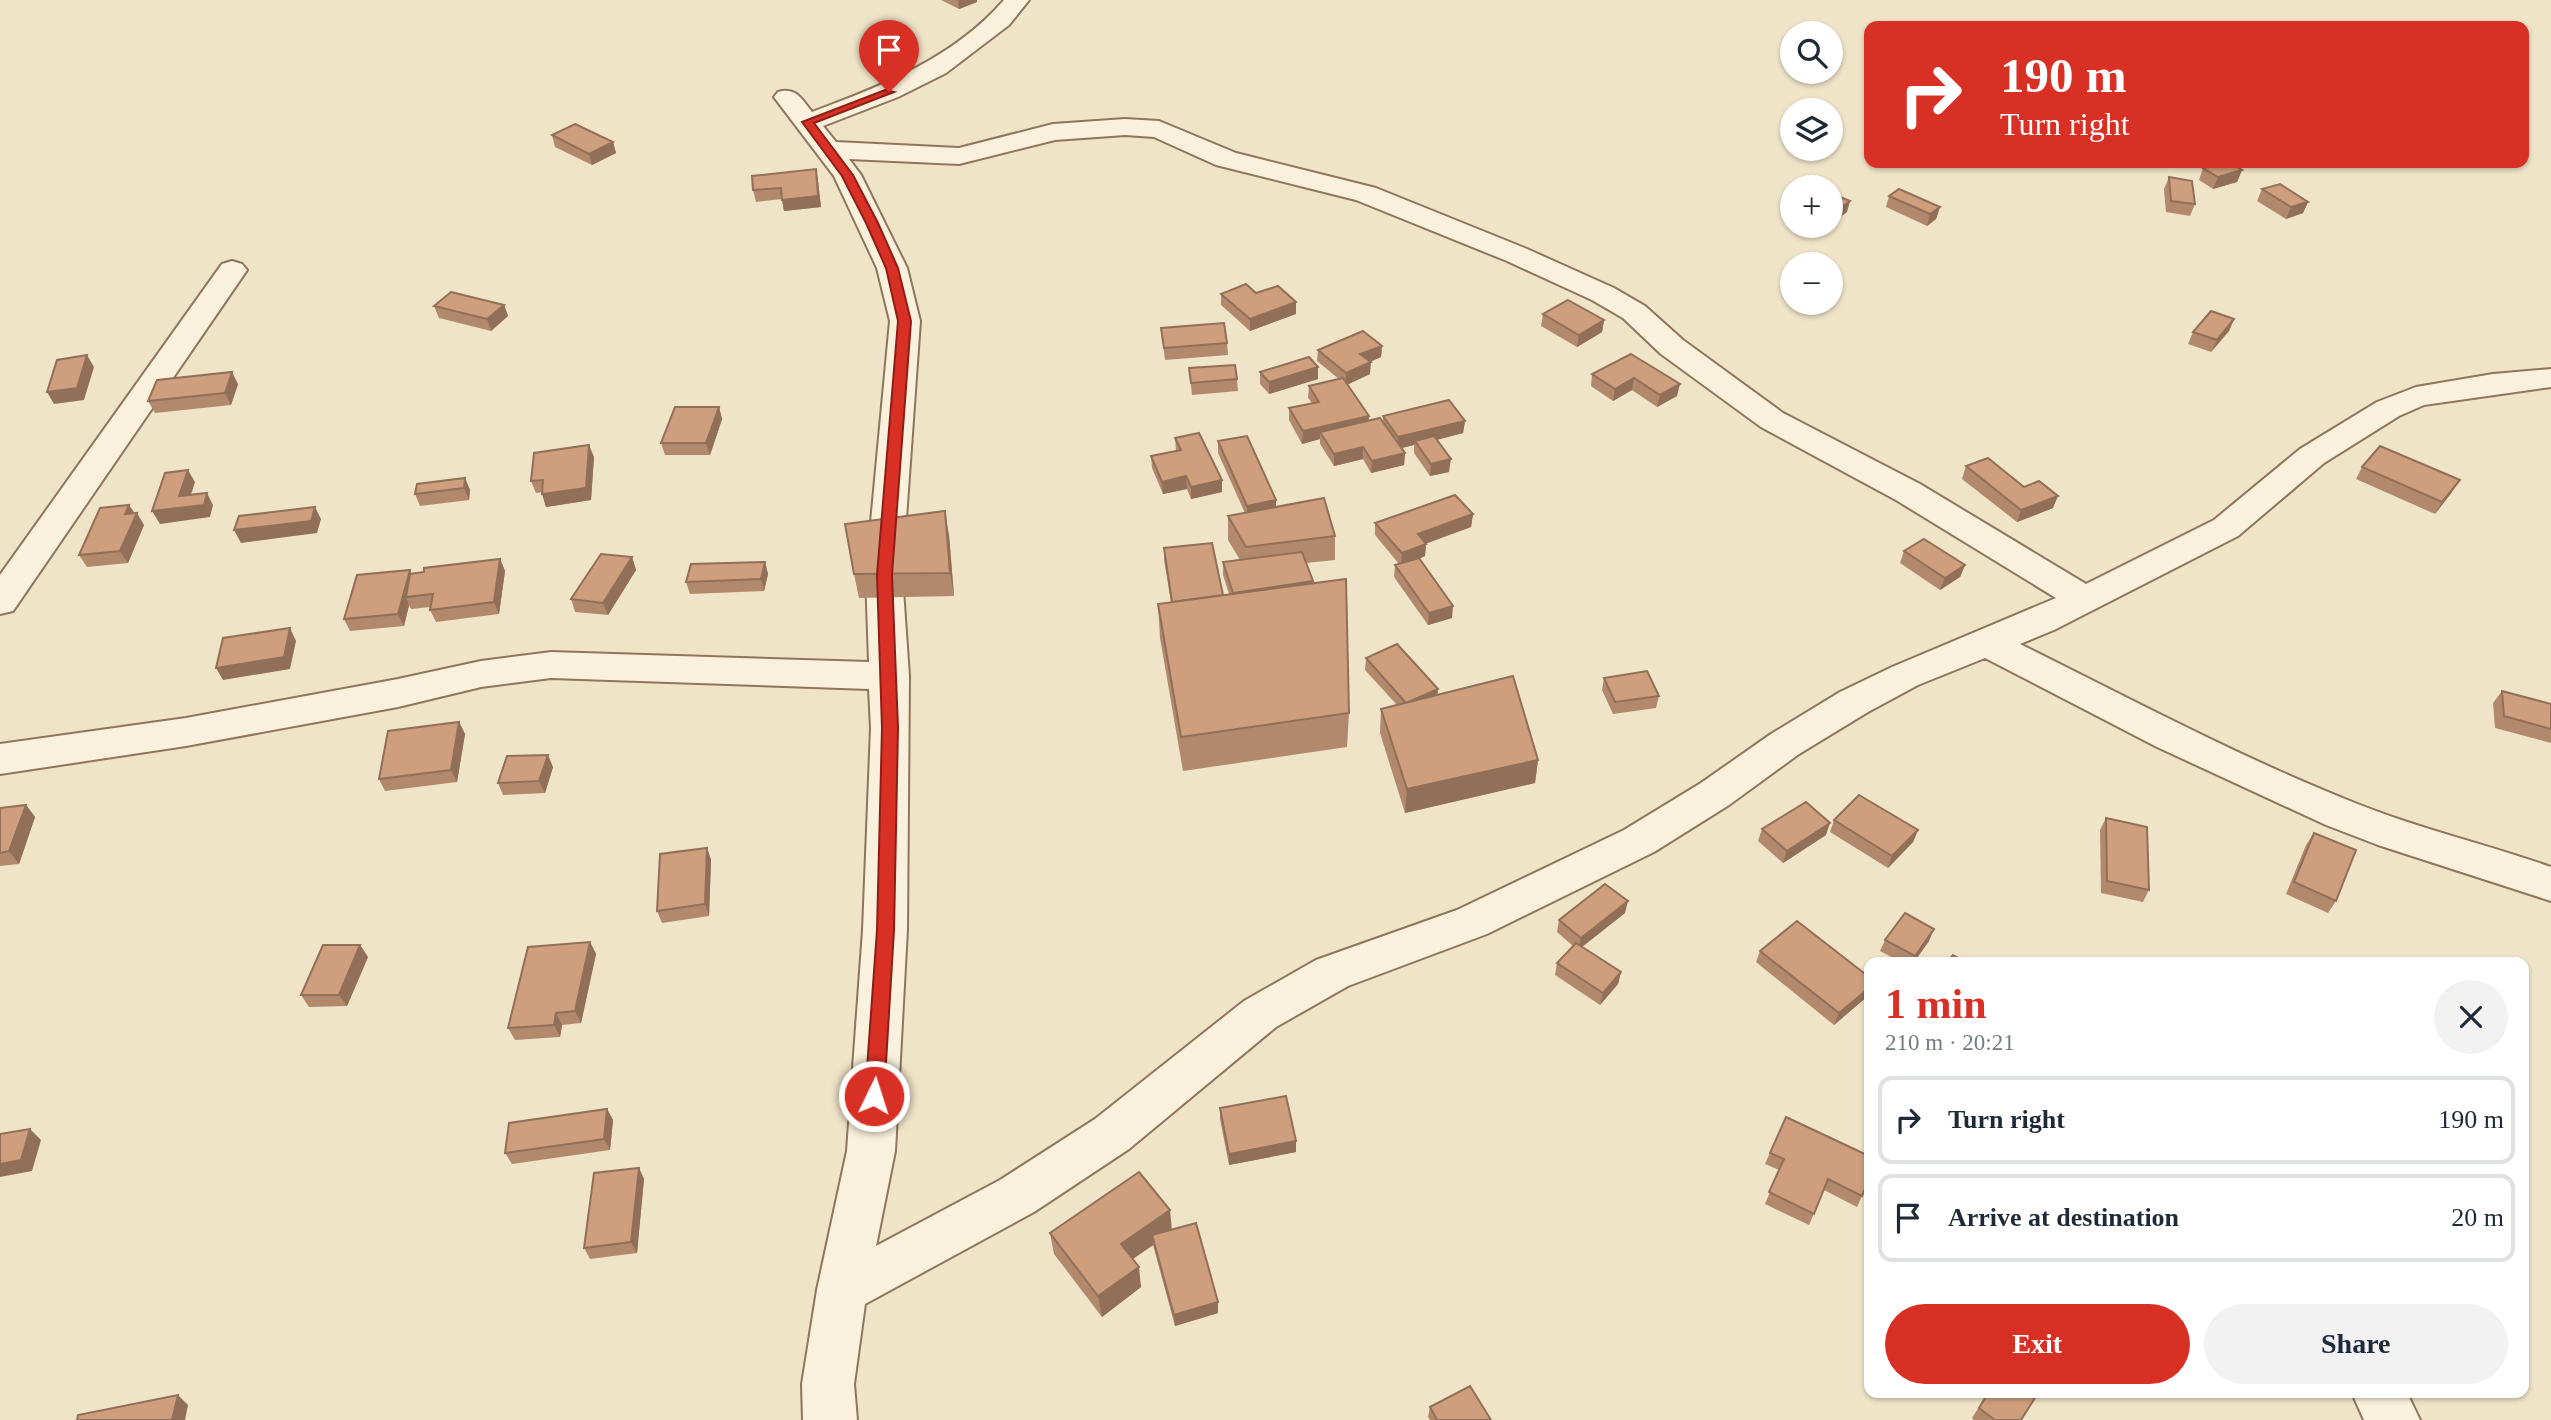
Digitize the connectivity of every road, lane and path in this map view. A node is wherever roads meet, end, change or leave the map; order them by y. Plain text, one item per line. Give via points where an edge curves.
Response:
1 (1017, 0) edge
2 (808, 123) junction
3 (232, 270) dead end
4 (2551, 378) edge
5 (2084, 599) junction
6 (0, 603) edge
7 (1986, 644) junction
8 (890, 676) junction
9 (0, 759) edge
10 (2551, 884) edge
11 (842, 1290) junction
12 (2381, 1398) edge
13 (830, 1420) edge
14 (2393, 1420) edge

1 - 2 street via 1000,20 937,68
2 - 5 street via 960,156 1053,132 1125,127 1160,130 1226,159 1366,194 1603,294 1634,312 1672,347 1772,419 1908,492
2 - 8 street via 848,175 892,268 905,321 884,575
3 - 6 street
4 - 5 street via 2416,397 2388,409 2312,456 2226,528
5 - 7 street
7 - 10 street via 2338,813 2395,836
7 - 11 street via 1854,702 1639,841 1472,922 1332,973 1260,1014 1112,1134 1017,1196
8 - 9 street via 551,665 481,674 398,694 186,732
8 - 11 street via 886,930 871,1151
11 - 13 street via 828,1384
12 - 14 street

